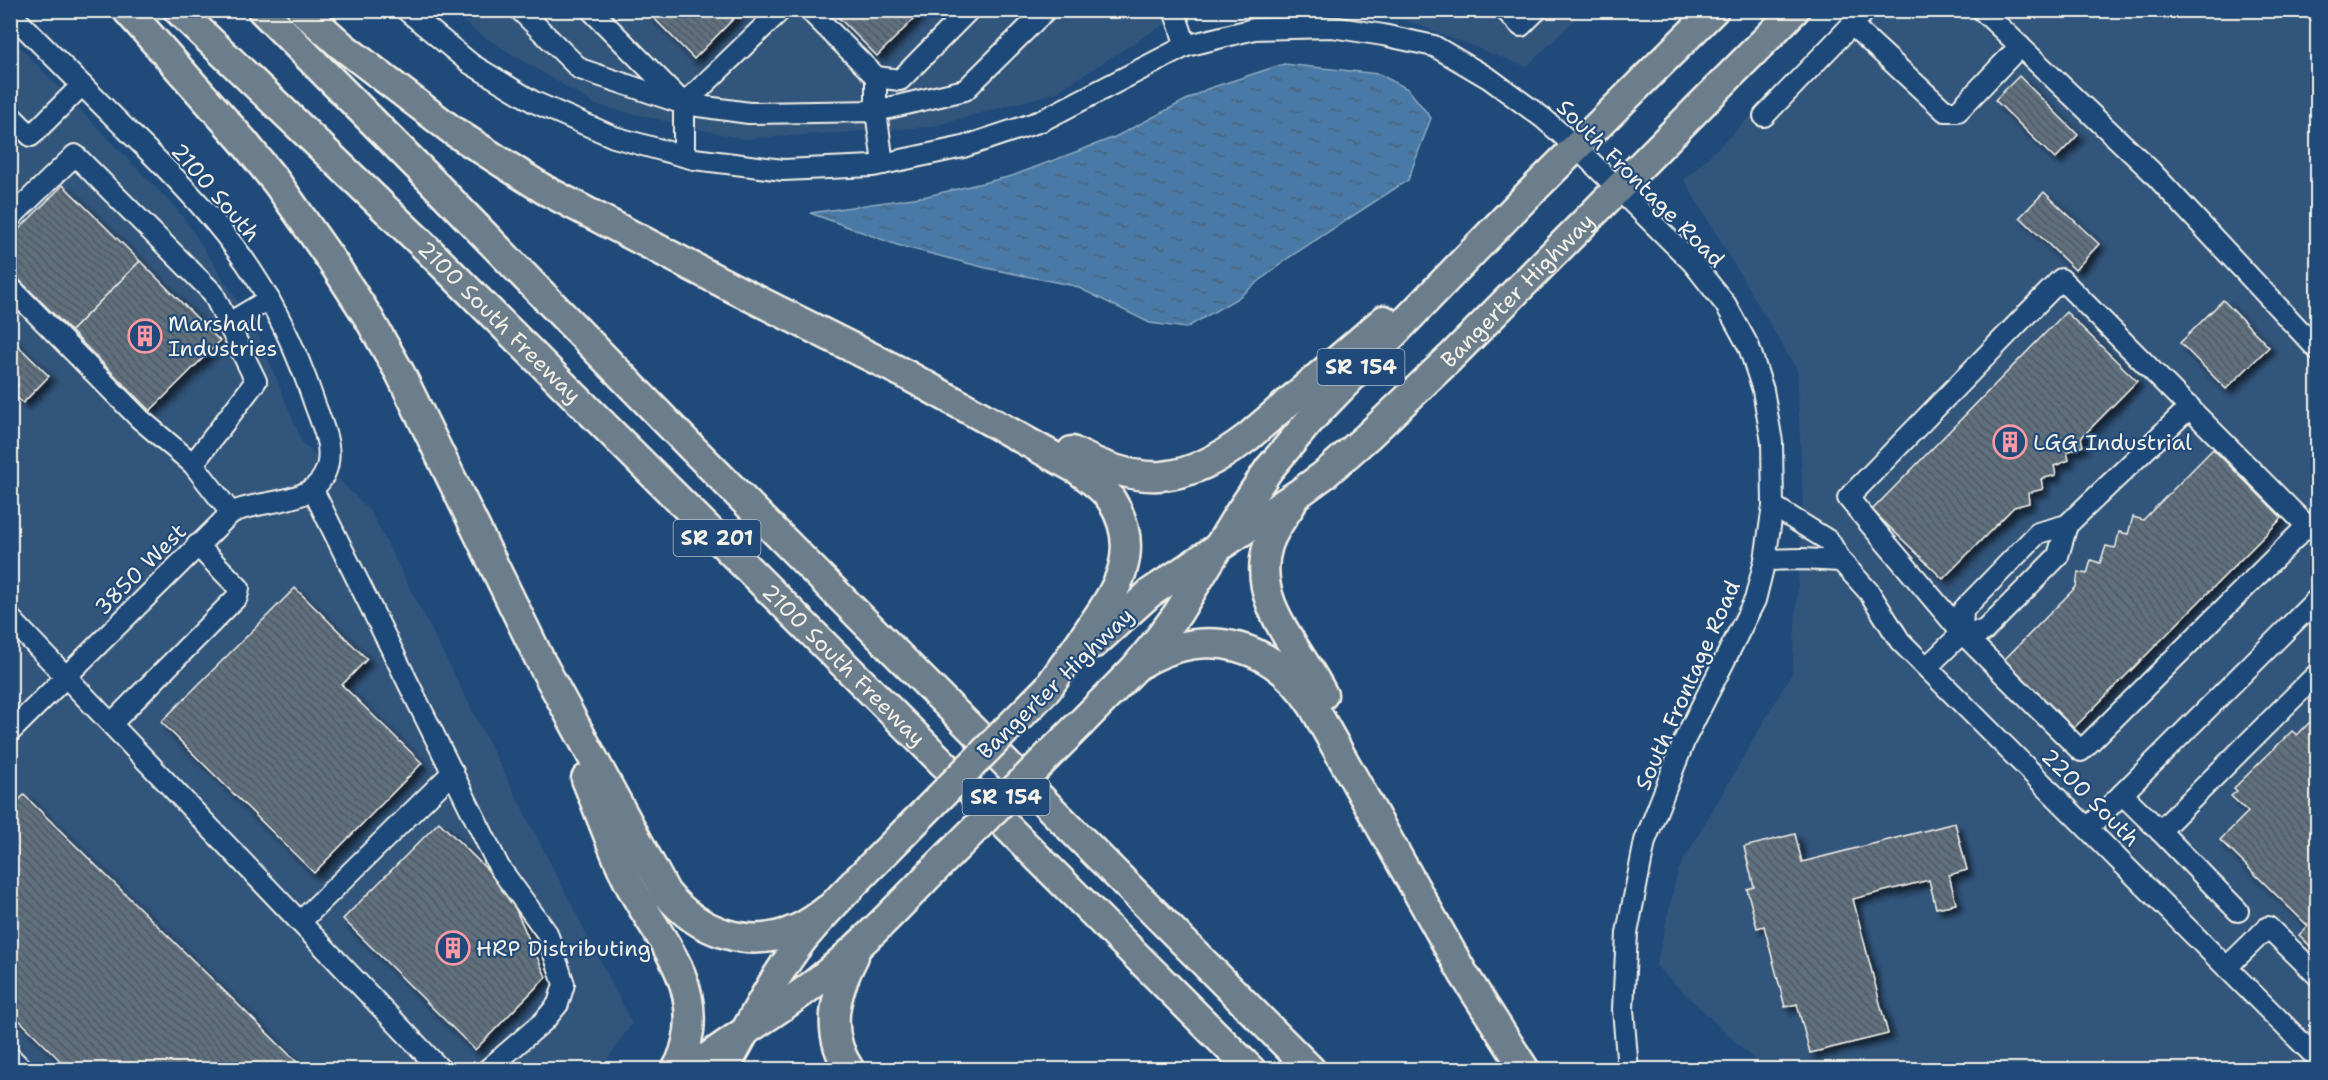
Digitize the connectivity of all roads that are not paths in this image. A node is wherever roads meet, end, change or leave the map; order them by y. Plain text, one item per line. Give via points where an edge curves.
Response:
1 (127, 10) edge
2 (178, 10) edge
3 (262, 10) edge
4 (302, 10) edge
5 (406, 10) edge
6 (520, 10) edge
7 (591, 10) edge
8 (781, 10) edge
9 (809, 10) edge
10 (969, 10) edge
11 (1046, 10) edge
12 (1174, 10) edge
13 (1505, 10) edge
14 (1537, 10) edge
15 (1714, 10) edge
16 (1795, 10) edge
17 (1866, 10) edge
18 (1982, 10) edge
19 (10, 13) edge
20 (1333, 19) edge
21 (1852, 25) junction
22 (1186, 46) junction
23 (2020, 46) junction
24 (876, 77) junction
25 (82, 85) junction
26 (684, 104) junction
27 (876, 111) junction
28 (10, 116) edge
29 (1764, 116) dead end
30 (1576, 147) junction
31 (684, 156) junction
32 (883, 164) junction
33 (1618, 189) junction
34 (1522, 201) junction
35 (10, 218) edge
36 (10, 287) edge
37 (269, 299) junction
38 (229, 323) junction
39 (2318, 350) edge
40 (905, 374) junction
41 (2190, 407) junction
42 (193, 465) junction
43 (318, 483) junction
44 (1298, 495) junction
45 (1773, 506) junction
46 (231, 513) junction
47 (2067, 525) junction
48 (197, 545) junction
49 (1219, 547) junction
50 (1765, 560) junction
51 (1841, 561) junction
52 (2318, 598) edge
53 (10, 618) edge
54 (1962, 633) junction
55 (540, 660) junction
56 (1927, 667) junction
57 (1135, 668) junction
58 (2318, 673) edge
59 (66, 676) junction
60 (1048, 688) junction
61 (112, 723) junction
62 (10, 732) edge
63 (453, 772) junction
64 (2122, 794) junction
65 (2088, 828) junction
66 (2160, 831) junction
67 (828, 909) junction
68 (2238, 911) dead end
69 (300, 922) junction
70 (861, 944) junction
71 (2227, 967) junction
72 (1463, 973) junction
73 (2318, 976) edge
74 (747, 1030) junction
75 (2318, 1059) edge
76 (441, 1070) edge
77 (487, 1070) edge
78 (676, 1070) edge
79 (691, 1070) edge
80 (724, 1070) edge
81 (850, 1070) edge
82 (1251, 1070) edge
83 (1311, 1070) edge
84 (1525, 1070) edge
85 (1628, 1070) edge

1 - 55 highway via 277,183 363,308 400,373
2 - 82 highway, 2100 South Freeway / SR 201 via 421,243
3 - 83 highway, 2100 South Freeway / SR 201
4 - 40 highway via 342,46 453,131 545,190
5 - 31 street, South Frontage Road via 471,64 534,102 614,136
6 - 26 street via 580,69
7 - 26 street
8 - 26 street
9 - 24 street
10 - 24 street via 900,80
11 - 27 street via 965,90
12 - 22 street
13 - 14 street via 1521,27
15 - 30 highway, Bangerter Highway / SR 154
16 - 33 highway, Bangerter Highway / SR 154
17 - 21 street
18 - 23 street
19 - 25 street, 2100 South
20 - 22 street, South Frontage Road via 1254,29
20 - 30 street, South Frontage Road via 1434,46 1490,78
21 - 23 street via 1945,111 1958,111
21 - 29 street
22 - 32 street, South Frontage Road via 1041,121 963,147
23 - 39 street via 2151,171
24 - 27 street
25 - 28 street via 31,136
25 - 37 street, 2100 South via 210,215
26 - 27 street via 749,113
26 - 31 street
27 - 32 street
30 - 33 street, South Frontage Road
30 - 34 highway, Bangerter Highway / SR 154
31 - 32 street, South Frontage Road via 783,170
33 - 44 highway, Bangerter Highway / SR 154 via 1412,394
33 - 45 street, South Frontage Road via 1693,264 1726,305 1749,347 1763,390 1772,442
34 - 40 highway via 1248,437 1197,469 1156,476 1109,468 948,385
34 - 49 highway, Bangerter Highway / SR 154 via 1312,418 1269,470
35 - 38 street via 75,155 213,293
36 - 42 street via 140,419
37 - 38 street
37 - 43 street, 2100 South via 305,377 328,443 329,460
38 - 42 street via 256,381
40 - 60 highway via 1078,470 1100,487 1119,515 1126,549 1119,585
41 - 47 street
41 - 54 street via 2307,526 2081,751
41 - 54 street via 2061,279 1848,498
42 - 46 street
43 - 46 street, 3850 West via 295,498 244,506
43 - 63 street
44 - 49 highway, Bangerter Highway / SR 154
44 - 72 highway via 1268,544 1265,572 1269,600 1318,685
45 - 50 street, South Frontage Road
45 - 51 street, 2200 South via 1829,541
46 - 48 street, 3850 West
47 - 54 street via 2058,556 1984,631
47 - 54 street via 2038,533 1964,610
48 - 59 street, 3850 West
48 - 61 street via 239,588 237,597
49 - 57 highway, Bangerter Highway / SR 154 via 1178,613
49 - 60 highway, Bangerter Highway / SR 154 via 1150,593
50 - 51 street
50 - 85 street, South Frontage Road via 1755,600 1685,739 1645,842 1627,933 1623,1009
51 - 56 street, 2200 South via 1862,583 1894,634
52 - 64 street
53 - 59 street
54 - 56 street
55 - 67 highway via 660,883 690,917 726,935 765,938 797,930
55 - 78 highway via 619,863 684,980 690,1023 684,1055
56 - 65 street, 2200 South
57 - 70 highway, Bangerter Highway / SR 154, bridge
57 - 72 highway via 1176,648 1218,643 1259,654 1284,670 1313,706
58 - 66 street
59 - 61 street
59 - 62 street, 3850 West
60 - 67 highway, Bangerter Highway / SR 154, bridge
61 - 69 street
63 - 69 street
63 - 77 street via 499,867 548,933 564,984 558,1004 544,1021
64 - 65 street
64 - 66 street
65 - 71 street, 2200 South
66 - 68 street
67 - 74 highway, Bangerter Highway / SR 154 via 780,972
69 - 76 street
70 - 74 highway, Bangerter Highway / SR 154
70 - 81 highway via 842,980 835,1009 839,1045
71 - 73 street via 2268,927
71 - 75 street, 2200 South
72 - 84 highway
74 - 79 highway, Bangerter Highway / SR 154
74 - 80 highway, Bangerter Highway / SR 154

